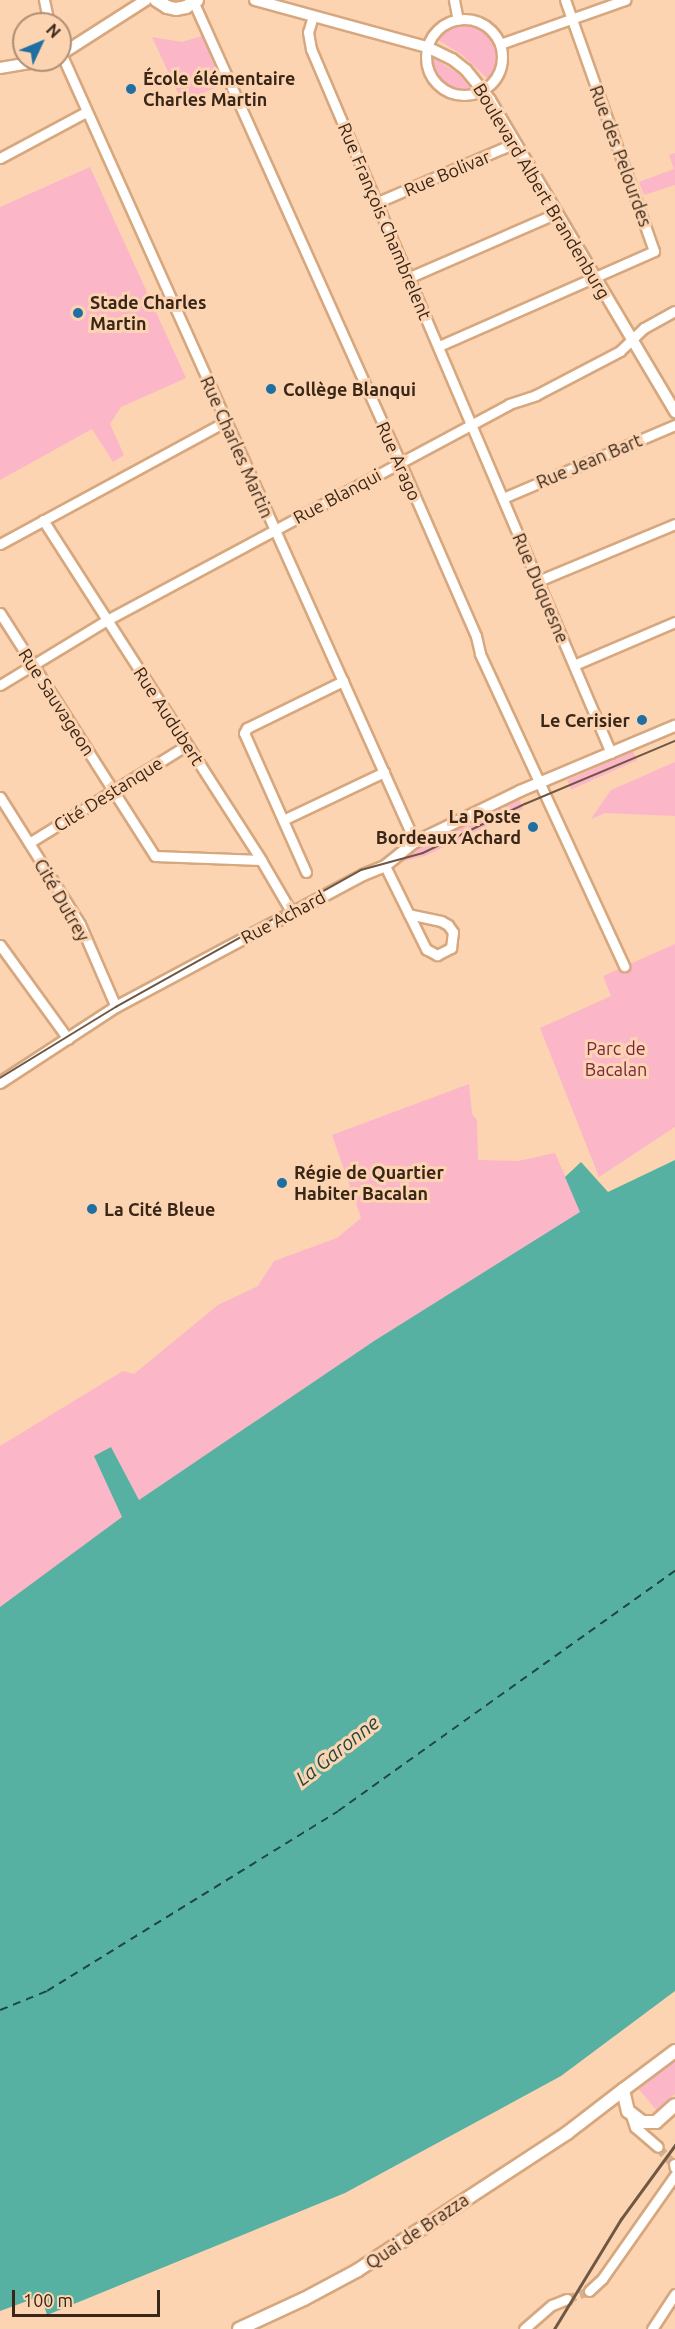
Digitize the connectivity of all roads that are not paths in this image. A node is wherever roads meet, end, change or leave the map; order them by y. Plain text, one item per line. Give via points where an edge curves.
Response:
1 (146, 0) edge
2 (156, 0) edge
3 (255, 0) edge
4 (454, 0) edge
5 (565, 0) edge
6 (625, 0) edge
7 (196, 2) edge
8 (313, 16) junction
9 (572, 18) junction
10 (458, 20) junction
11 (500, 44) junction
12 (72, 46) edge
13 (427, 47) junction
14 (68, 72) edge
15 (484, 90) junction
16 (86, 112) junction
17 (515, 143) junction
18 (0, 158) edge
19 (378, 202) junction
20 (556, 213) junction
21 (410, 277) junction
22 (596, 279) junction
23 (675, 311) edge
24 (632, 339) junction
25 (439, 346) junction
26 (675, 412) edge
27 (226, 421) junction
28 (471, 424) junction
29 (675, 425) edge
30 (400, 462) junction
31 (503, 498) junction
32 (43, 520) junction
33 (675, 524) edge
34 (275, 530) junction
35 (0, 544) edge
36 (538, 582) junction
37 (0, 613) edge
38 (107, 620) junction
39 (675, 622) edge
40 (574, 665) junction
41 (34, 666) junction
42 (343, 681) junction
43 (0, 685) edge
44 (675, 726) edge
45 (187, 745) junction
46 (611, 753) junction
47 (384, 772) junction
48 (540, 783) junction
49 (113, 791) junction
50 (0, 797) edge
51 (283, 820) junction
52 (415, 842) junction
53 (29, 843) junction
54 (261, 860) junction
55 (385, 866) junction
56 (306, 872) dead end
57 (292, 913) junction
58 (409, 914) junction
59 (0, 945) edge
60 (624, 966) dead end
61 (116, 1007) junction
62 (68, 1038) junction
63 (0, 1083) edge
64 (675, 2051) edge
65 (623, 2090) junction
66 (675, 2105) edge
67 (629, 2113) junction
68 (586, 2118) junction
69 (656, 2122) junction
70 (675, 2175) edge
71 (589, 2291) tunnel mouth
72 (675, 2294) edge
73 (567, 2299) tunnel mouth
74 (239, 2329) edge
75 (524, 2329) edge
76 (652, 2329) edge

1 - 12 street
2 - 7 main road via 176,9
3 - 8 street, Boulevard Albert Brandenburg
4 - 10 street
5 - 9 street, Rue des Pelourdes
6 - 9 street
7 - 30 street, Rue Arago
8 - 13 street, Boulevard Albert Brandenburg
8 - 19 street, Rue François Chambrelent via 308,32 311,49
9 - 11 street
9 - 22 street, Rue des Pelourdes via 654,248 652,254
10 - 11 street via 483,24
10 - 13 street via 437,30
11 - 15 street via 499,73
13 - 15 street, Boulevard Albert Brandenburg via 459,64
13 - 15 street via 429,71 444,90 460,95
14 - 16 street, Rue Charles Martin
15 - 17 street, Boulevard Albert Brandenburg
16 - 18 street
16 - 27 street, Rue Charles Martin
17 - 19 street, Rue Bolivar
17 - 20 street, Boulevard Albert Brandenburg
19 - 21 street, Rue François Chambrelent
20 - 21 street
20 - 22 street, Boulevard Albert Brandenburg
21 - 25 street, Rue François Chambrelent
22 - 24 street, Boulevard Albert Brandenburg
22 - 25 street
23 - 24 street, Rue Blanqui
24 - 26 street, Boulevard Albert Brandenburg
24 - 28 street, Rue Blanqui via 620,351
25 - 28 street, Rue François Chambrelent
27 - 32 street
27 - 34 street, Rue Charles Martin
28 - 30 street, Rue Blanqui
28 - 31 street, Rue Duquesne
29 - 31 street, Rue Jean Bart
30 - 34 street, Rue Blanqui
30 - 48 street, Rue Arago via 476,636 480,654
31 - 36 street, Rue Duquesne
32 - 35 street
32 - 38 street, Rue Audubert
33 - 36 street
34 - 38 street, Rue Blanqui
34 - 42 street, Rue Charles Martin
36 - 40 street, Rue Duquesne
37 - 41 street, Rue Sauvageon
38 - 41 street, Rue Blanqui
38 - 45 street, Rue Audubert
39 - 40 street
40 - 46 street, Rue Duquesne
41 - 43 street, Rue Blanqui
41 - 49 street, Rue Sauvageon
42 - 47 street, Rue Charles Martin
42 - 51 street via 247,728 244,733
44 - 46 street, Rue Achard
45 - 49 street, Cité Destanque
45 - 54 street, Rue Audubert
46 - 48 street, Rue Achard
47 - 51 street
47 - 52 street, Rue Charles Martin
48 - 52 street, Rue Achard
48 - 60 street, Rue Arago
49 - 53 street, Cité Destanque
49 - 54 street, Rue Sauvageon via 155,856
50 - 53 street, Cité Dutrey
51 - 56 street
52 - 55 street, Rue Achard
53 - 61 street, Cité Dutrey via 80,924
54 - 57 street, Rue Audubert
55 - 57 street, Rue Achard
55 - 58 street
57 - 61 street, Rue Achard
58 - 58 street via 448,925 453,932 451,948 445,953 431,954
59 - 62 street
61 - 62 street, Rue Achard
62 - 63 street, Rue Achard
64 - 65 main road, Quai de Brazza
65 - 67 main road
65 - 68 main road, Quai de Brazza
66 - 69 main road
67 - 68 main road, Quai de Brazza via 611,2109
67 - 69 main road via 642,2122
67 - 69 street via 635,2127 656,2145 651,2131
68 - 74 main road, Quai de Brazza via 358,2270
70 - 71 street via 602,2280
72 - 76 street
73 - 75 street via 552,2305

